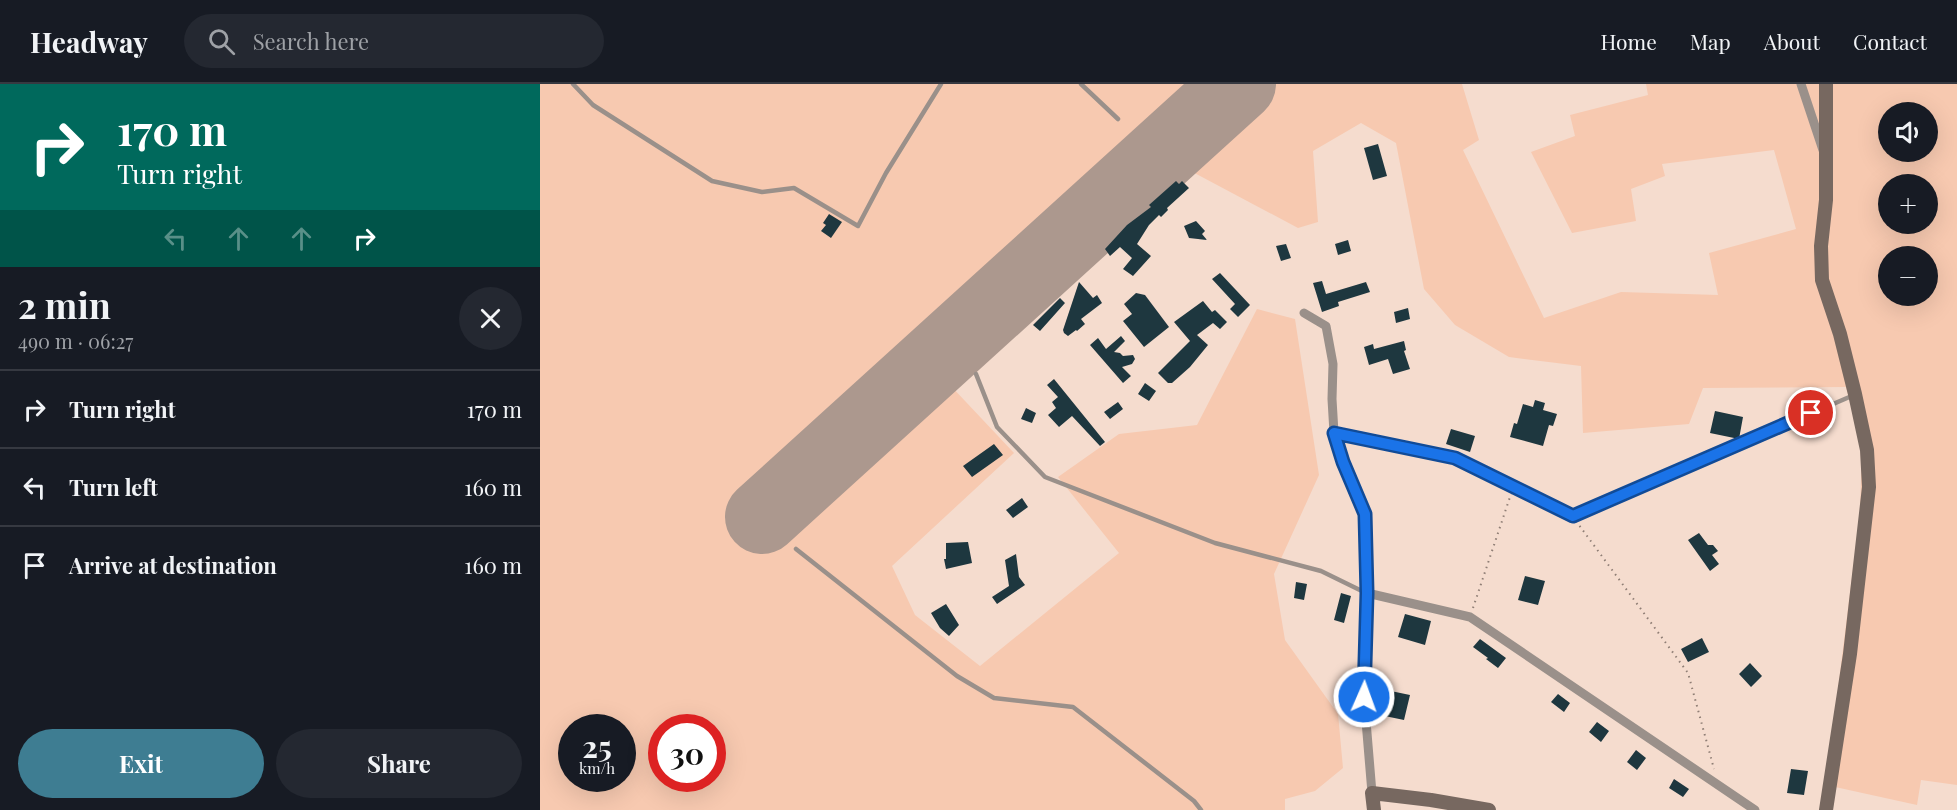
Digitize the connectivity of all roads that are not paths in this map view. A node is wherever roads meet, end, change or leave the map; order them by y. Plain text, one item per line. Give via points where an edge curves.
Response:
1 (573, 84) edge
2 (941, 84) edge
3 (1081, 84) edge
4 (1801, 84) edge
5 (1826, 84) edge
6 (1118, 119) dead end
7 (1827, 161) junction
8 (1304, 313) dead end
9 (976, 374) dead end
10 (1855, 394) junction
11 (1334, 433) junction
12 (796, 549) dead end
13 (1367, 593) junction
14 (1372, 794) junction
15 (1201, 810) edge
16 (1374, 810) edge
17 (1489, 810) edge
18 (1755, 810) edge
19 (1826, 810) edge

1 - 2 lane via 593,105 712,181 762,192 794,188 858,226
3 - 6 lane
4 - 7 street
5 - 7 street
7 - 10 street via 1822,280
8 - 11 street via 1326,326 1334,364
9 - 13 lane via 997,427 1045,477 1215,543 1322,571
10 - 11 lane via 1573,516 1455,458
10 - 19 street via 1867,450 1869,487 1850,654
11 - 13 street via 1365,514
12 - 15 lane via 957,676 994,698 1073,707
13 - 14 street via 1364,697
13 - 18 street via 1470,617
14 - 16 street
14 - 17 street

